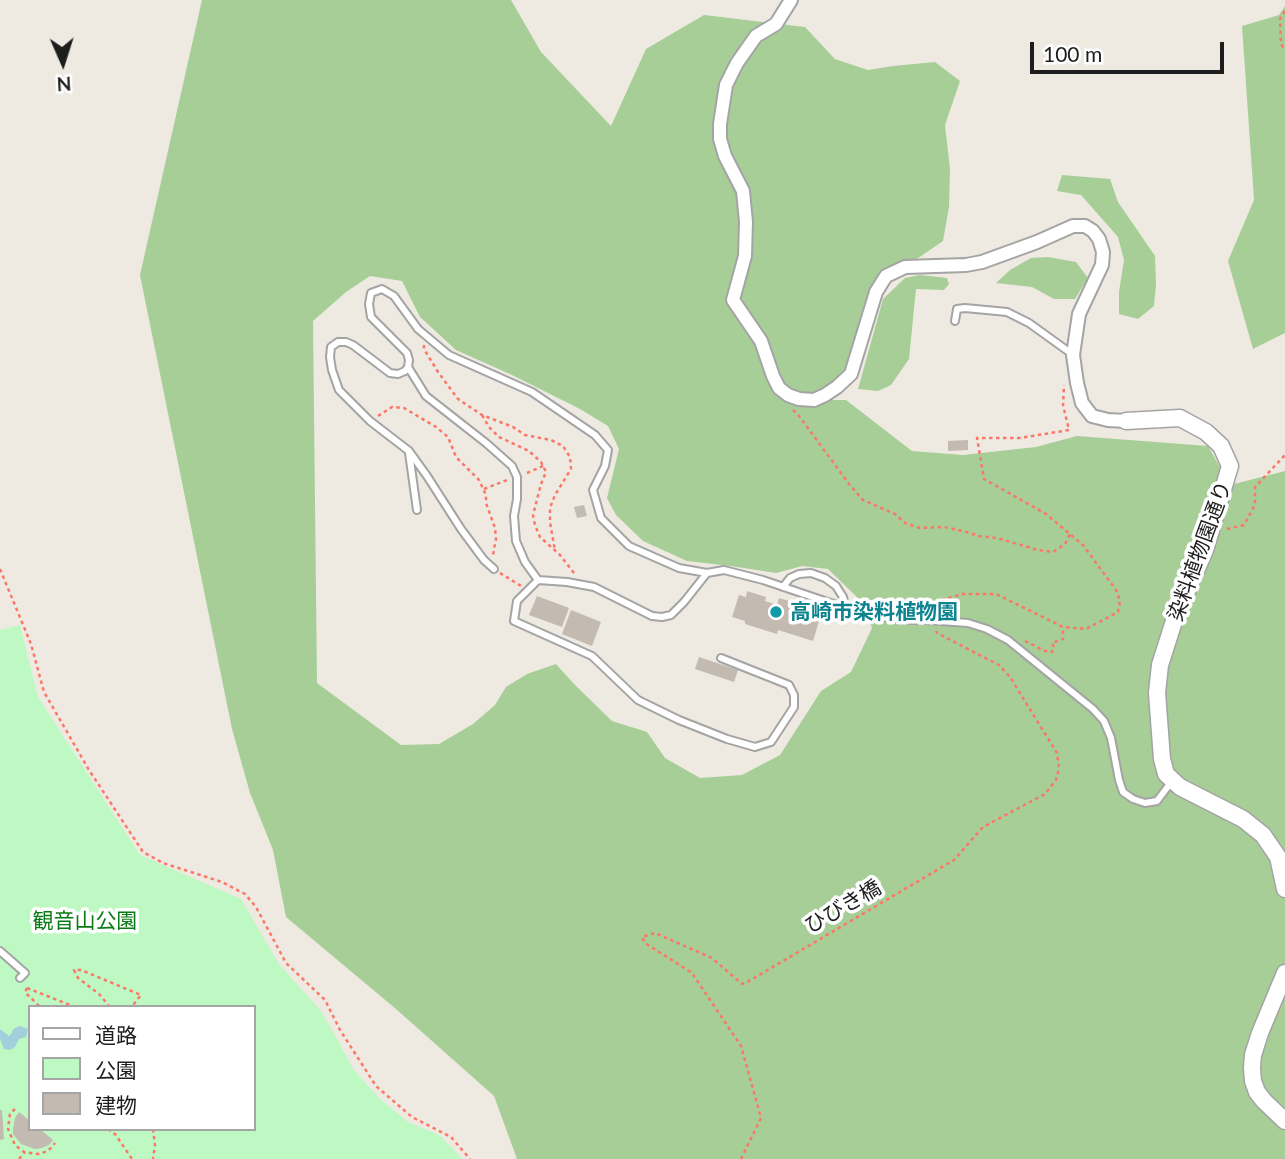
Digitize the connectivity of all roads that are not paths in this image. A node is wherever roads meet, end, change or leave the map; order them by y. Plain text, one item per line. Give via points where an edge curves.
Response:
1 (791, 0) edge
2 (956, 321) dead end
3 (1073, 355) junction
4 (408, 367) junction
5 (1126, 421) joint
6 (408, 450) junction
7 (417, 510) dead end
8 (492, 567) road end
9 (707, 573) junction
10 (538, 580) junction
11 (783, 587) junction
12 (845, 608) junction
13 (721, 658) dead end
14 (1172, 781) junction
15 (1285, 889) edge
16 (0, 951) edge
17 (1285, 973) edge
18 (20, 978) dead end
19 (1285, 1121) edge

1 - 3 street, 染料植物園通り via 776,24 756,36 737,63 726,85 720,124 725,156 743,191 746,222 745,256 733,300 761,341 779,388 799,399 814,400 851,374 876,292 886,276 905,267 982,262 1073,226 1085,226 1100,239 1102,265 1079,314
2 - 3 lane via 957,309 1007,312
3 - 5 street, 染料植物園通り via 1082,403 1092,416
4 - 6 lane via 390,373 353,345 338,342 331,347 339,390
4 - 9 lane via 407,353 371,317 371,293 382,289 394,296 418,329 449,355 532,392 596,435 608,450 593,490 601,518 629,546 679,568
4 - 10 lane via 426,396 512,466 517,477 516,541
5 - 14 street, 染料植物園通り via 1180,418 1221,446 1230,466 1205,550 1160,665 1157,693 1162,759
6 - 7 lane
6 - 8 lane
9 - 10 lane via 684,602 662,617 594,587
9 - 11 lane via 724,570
10 - 13 lane via 517,601 514,621 592,656 638,701 727,739 755,747 771,742 794,707 789,685
11 - 12 lane
11 - 12 lane via 790,578 811,573 836,586
12 - 14 lane via 902,620 968,623 1008,640 1104,721 1123,792 1145,803 1157,801
14 - 15 street via 1243,819 1263,835 1278,857
16 - 18 lane via 25,973
17 - 19 street via 1260,1033 1252,1068 1257,1092

